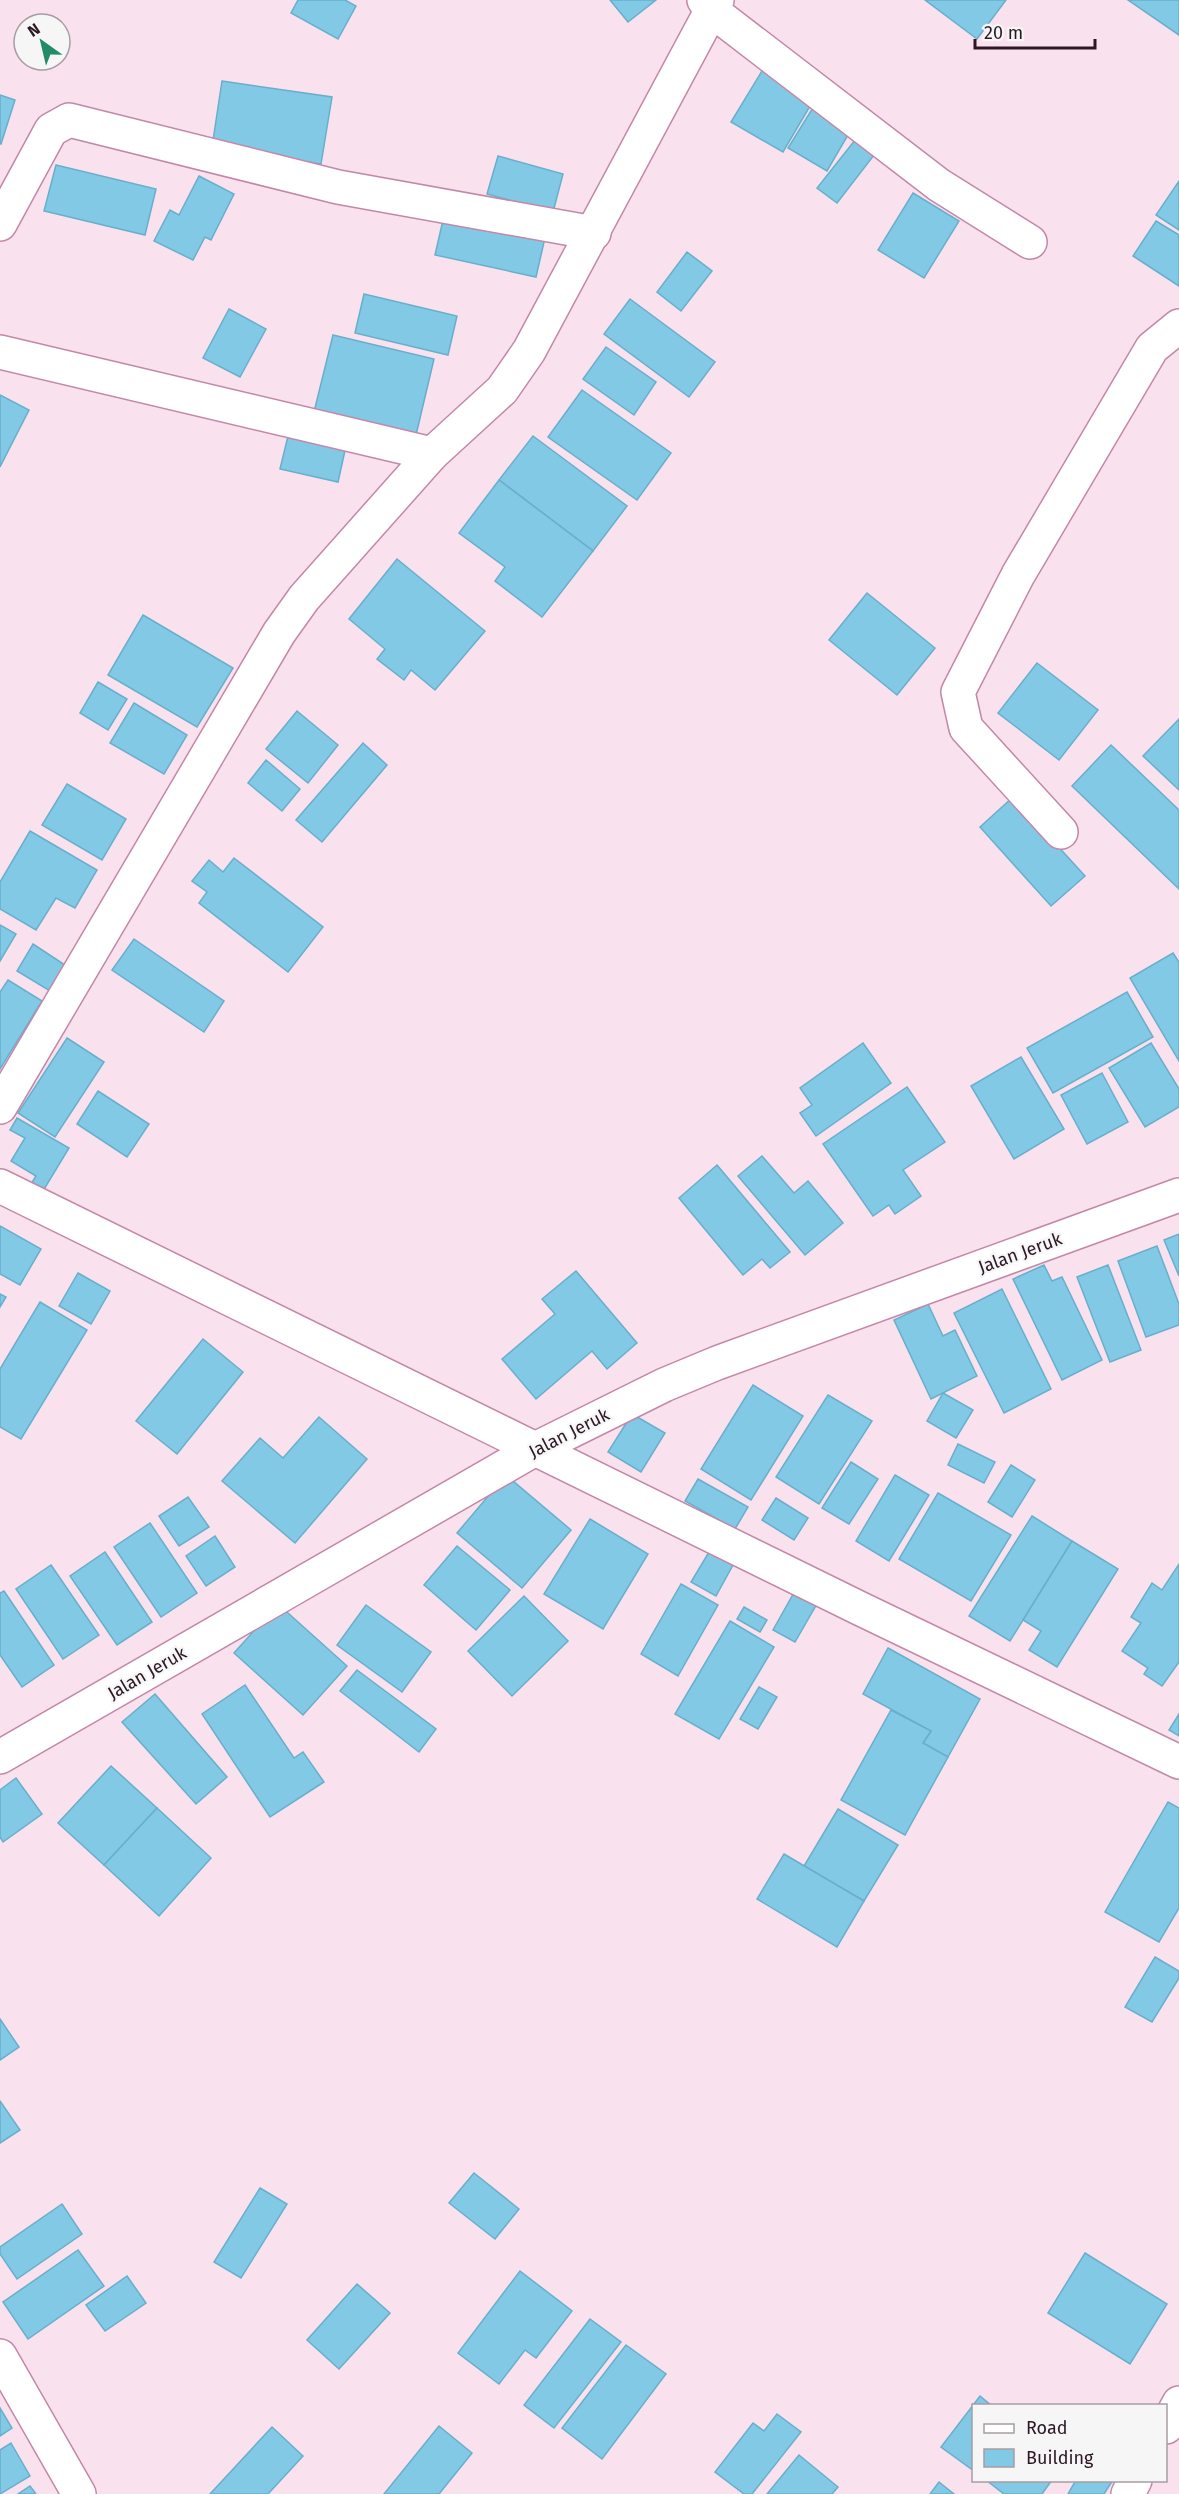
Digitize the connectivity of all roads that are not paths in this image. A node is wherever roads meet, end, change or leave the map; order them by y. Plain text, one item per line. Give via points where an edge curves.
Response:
1 (711, 3) edge
2 (0, 224) edge
3 (594, 233) junction
4 (1030, 242) dead end
5 (1179, 326) edge
6 (0, 352) edge
7 (432, 454) junction
8 (1061, 832) dead end
9 (0, 1107) edge
10 (0, 1186) edge
11 (1179, 1195) edge
12 (537, 1448) junction
13 (0, 1757) edge
14 (1179, 1762) edge
15 (0, 2355) edge
16 (1179, 2403) edge
17 (1167, 2425) edge
18 (79, 2494) edge

1 - 3 street
1 - 4 street via 939,185
2 - 3 street via 51,130 69,120 338,187
3 - 7 street via 529,351 502,390
5 - 8 street via 1152,348 1018,575 958,692 966,728
6 - 7 street
7 - 9 street via 304,598 279,633
10 - 12 street
11 - 12 street, Jalan Jeruk via 717,1363
12 - 13 street, Jalan Jeruk
12 - 14 street via 861,1610
15 - 18 street
16 - 17 street

